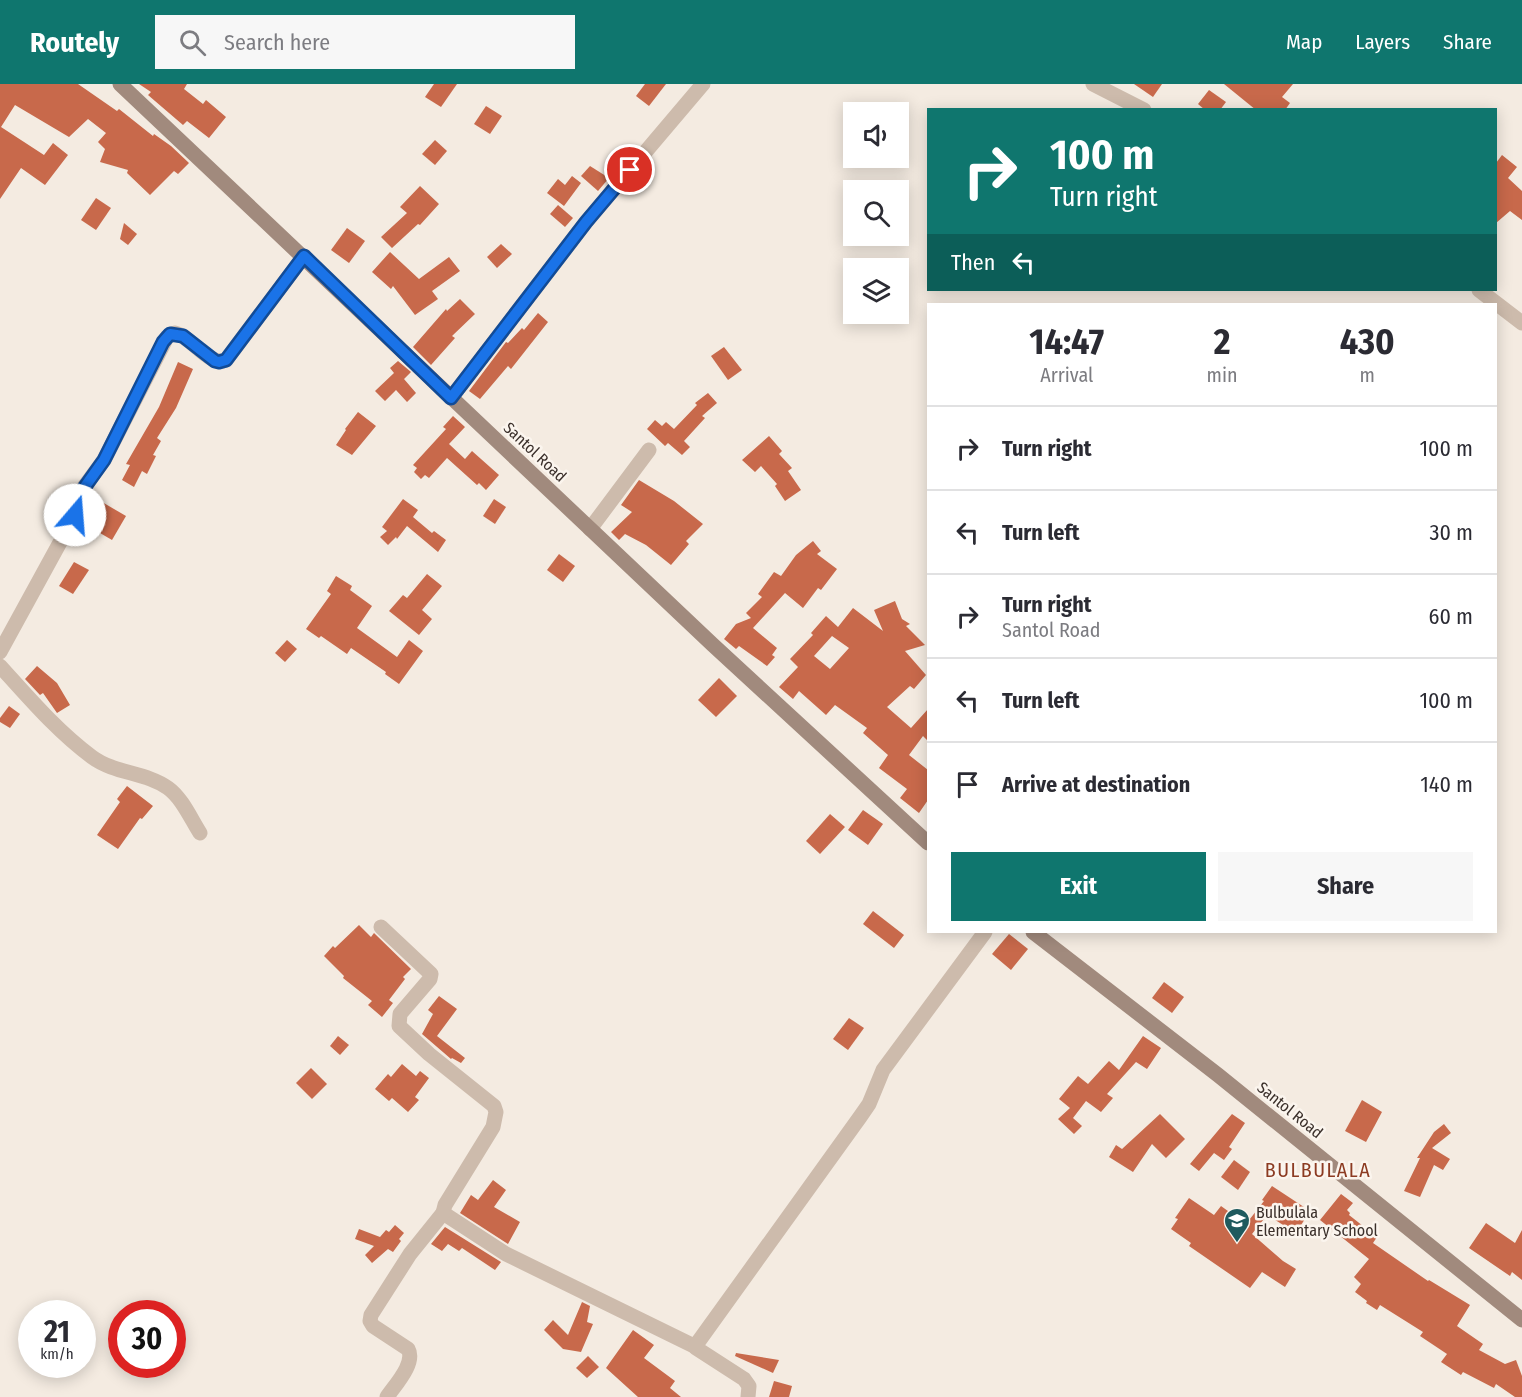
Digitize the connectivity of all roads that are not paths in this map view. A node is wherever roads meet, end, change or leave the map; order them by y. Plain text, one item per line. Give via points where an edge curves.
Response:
1 (120, 84) edge
2 (703, 84) edge
3 (1094, 84) edge
4 (1140, 108) edge
5 (304, 256) junction
6 (1480, 291) edge
7 (1496, 303) edge
8 (1497, 304) edge
9 (1522, 323) edge
10 (451, 398) junction
11 (649, 450) dead end
12 (590, 529) junction
13 (0, 652) edge
14 (0, 666) edge
15 (200, 833) dead end
16 (927, 842) edge
17 (381, 927) dead end
18 (984, 933) edge
19 (1034, 933) edge
20 (443, 1213) junction
21 (1522, 1320) edge
22 (696, 1347) junction
23 (387, 1397) edge
24 (748, 1397) edge

1 - 5 main road, Santol Road
2 - 10 street via 586,222
3 - 4 street
5 - 10 main road, Santol Road
5 - 13 street via 226,360 215,361 183,336 175,333 167,337
6 - 7 street
8 - 9 street
10 - 12 main road, Santol Road
11 - 12 street
12 - 16 main road, Santol Road
14 - 15 street via 64,734 93,758 170,789
17 - 20 street via 430,974 400,1014 399,1026 485,1097 496,1112 493,1127
18 - 22 street via 883,1070 860,1117
19 - 21 main road, Santol Road
20 - 22 street via 506,1254
20 - 23 street via 410,1254 371,1315 373,1326 408,1348 411,1355
22 - 24 street via 744,1379 749,1386

